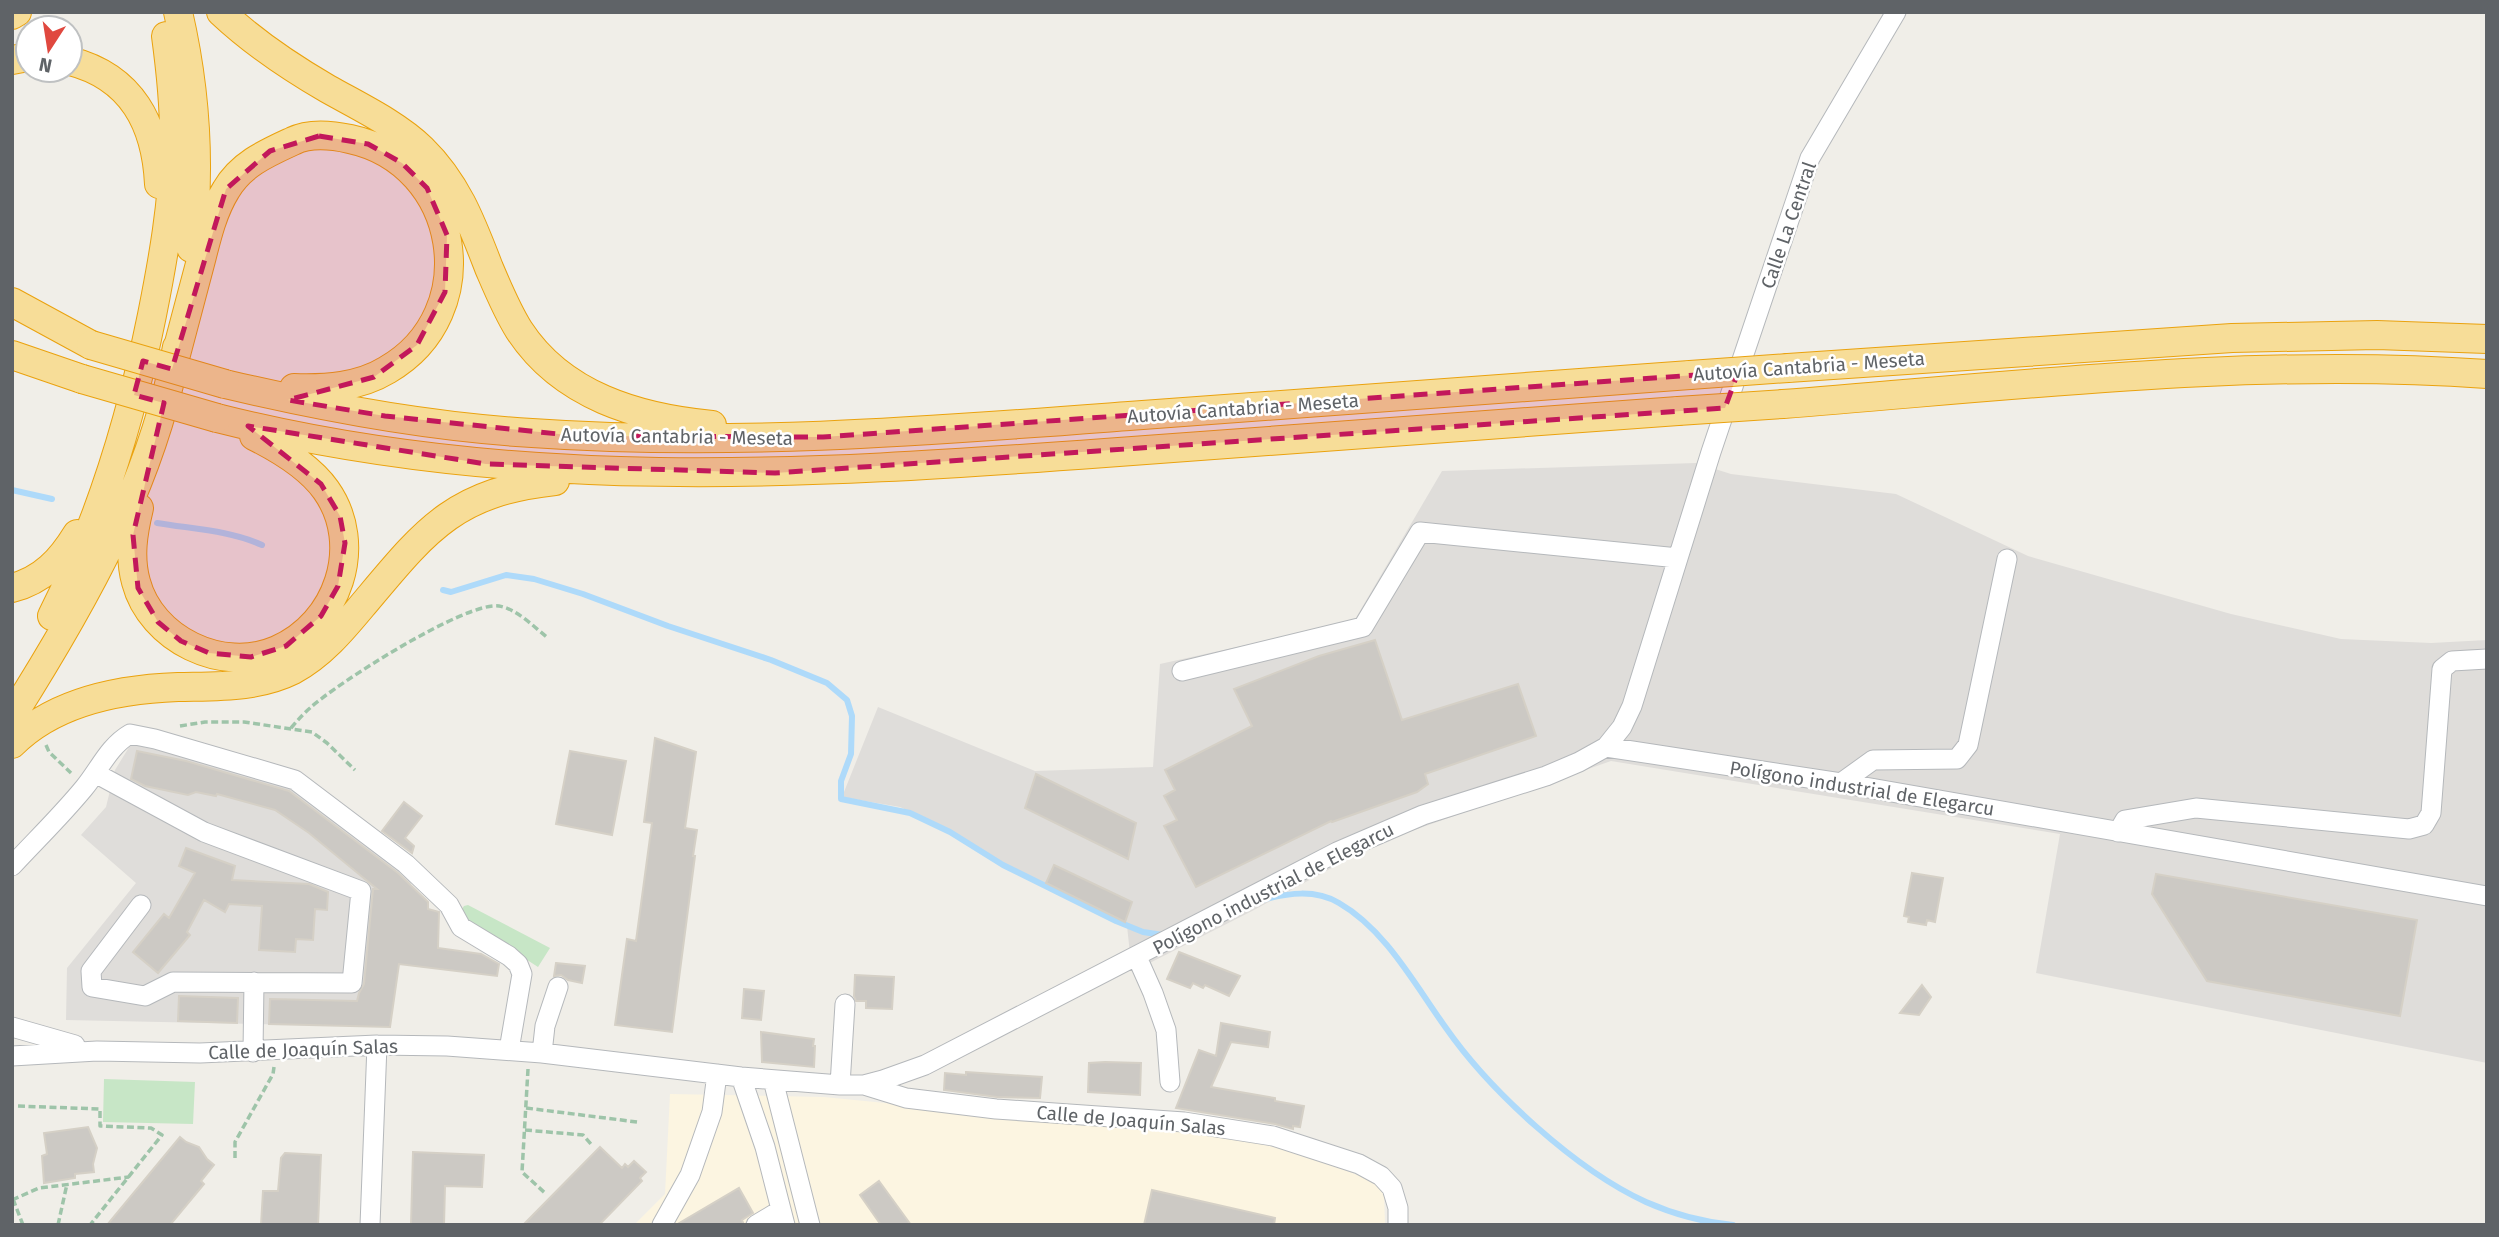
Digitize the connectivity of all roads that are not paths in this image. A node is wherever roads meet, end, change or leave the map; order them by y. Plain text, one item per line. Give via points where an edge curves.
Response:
1 (17, 12) edge
2 (161, 12) edge
3 (178, 12) edge
4 (221, 12) edge
5 (1896, 12) edge
6 (12, 15) edge
7 (84, 66) edge
8 (12, 302) edge
9 (154, 306) junction
10 (12, 319) edge
11 (2487, 336) edge
12 (91, 345) junction
13 (12, 355) edge
14 (12, 370) edge
15 (2223, 373) junction
16 (2487, 374) edge
17 (171, 375) junction
18 (82, 379) junction
19 (225, 384) junction
20 (2487, 392) edge
21 (217, 418) junction
22 (126, 426) junction
23 (822, 437) junction
24 (1711, 452) joint
25 (680, 474) junction
26 (1678, 558) junction
27 (2007, 559) dead end
28 (12, 588) edge
29 (2487, 659) edge
30 (1182, 671) dead end
31 (12, 686) edge
32 (12, 716) edge
33 (12, 744) edge
34 (1606, 747) junction
35 (95, 773) junction
36 (1841, 783) junction
37 (2118, 832) junction
38 (12, 866) edge
39 (2487, 896) edge
40 (141, 905) dead end
41 (1137, 957) junction
42 (254, 982) junction
43 (558, 987) dead end
44 (845, 1004) dead end
45 (12, 1027) edge
46 (377, 1045) junction
47 (97, 1051) junction
48 (527, 1051) junction
49 (253, 1052) junction
50 (12, 1056) edge
51 (717, 1074) junction
52 (741, 1077) junction
53 (773, 1080) junction
54 (1170, 1082) dead end
55 (841, 1085) junction
56 (864, 1085) junction
57 (783, 1217) edge
58 (370, 1225) edge
59 (662, 1225) edge
60 (755, 1225) edge
61 (810, 1225) edge
62 (1398, 1225) edge

1 - 6 highway
2 - 9 highway via 173,92 174,146 168,223
3 - 17 highway via 193,89 197,165 188,275
4 - 23 highway via 262,48 384,121 428,155 459,196 520,332 570,382 600,399 690,423
5 - 24 street, Calle La Central via 1810,158
7 - 9 highway via 119,86 138,106 149,127 159,184
8 - 12 highway
9 - 22 highway
10 - 12 highway, Autovía Cantabria - Meseta
11 - 23 highway, Autovía Cantabria - Meseta, bridge via 2207,339
12 - 19 highway, Autovía Cantabria - Meseta, bridge
13 - 18 highway, Autovía Cantabria - Meseta
14 - 18 highway
15 - 16 highway, Autovía Cantabria - Meseta via 2371,370
15 - 20 highway
15 - 25 highway, Autovía Cantabria - Meseta, bridge via 967,463
17 - 19 highway via 214,214 241,171 281,145 319,136 368,144 402,163 433,198 449,246 445,292 432,325 417,345 386,371 344,386 307,389
17 - 21 highway via 133,535 132,563 138,588 158,622 181,641 219,655 259,656 301,636 327,608 342,570 344,534 332,499 313,475 285,453
17 - 32 highway via 121,523
18 - 21 highway, Autovía Cantabria - Meseta, bridge
19 - 23 highway, Autovía Cantabria - Meseta via 385,416 528,433 676,439
21 - 25 highway, Autovía Cantabria - Meseta via 437,459
22 - 28 highway via 98,494 68,547 40,576
22 - 31 highway via 83,550
24 - 26 street, Polígono industrial de Elegarcu
25 - 33 highway via 541,483 478,498 446,516 420,539 329,642 293,670 232,686 102,696 52,715
26 - 30 street via 1420,532 1363,627
26 - 34 street, Polígono industrial de Elegarcu via 1632,706
27 - 36 street, Polígono industrial de Elegarcu via 1968,745 1957,760 1873,760
29 - 37 street via 2452,661 2442,669 2431,813 2424,825 2409,829 2196,808 2125,820
34 - 36 street, Polígono industrial de Elegarcu
34 - 41 street, Polígono industrial de Elegarcu via 1546,776 1423,815 1337,852
35 - 38 street
35 - 42 street via 204,832 362,891 352,983
35 - 48 street via 130,734 295,780 406,864 449,905 461,927 518,964
36 - 37 street, Polígono industrial de Elegarcu
37 - 39 street, Polígono industrial de Elegarcu
40 - 42 street via 91,971 92,987 145,996 173,982
41 - 54 street via 1166,1030
41 - 56 street, Calle de Joaquín Salas via 925,1065
42 - 49 street
43 - 48 street via 545,1026
44 - 55 street
45 - 47 street, Calle de Joaquín Salas
46 - 48 street, Calle de Joaquín Salas
46 - 49 street, Calle de Joaquín Salas
46 - 58 street
47 - 49 street, Calle de Joaquín Salas
47 - 50 street, Calle de Joaquín Salas
48 - 51 street, Calle de Joaquín Salas
51 - 52 street, Calle de Joaquín Salas
51 - 59 street via 712,1112 690,1175
52 - 53 street, Calle de Joaquín Salas
52 - 57 street
53 - 55 street, Calle de Joaquín Salas
53 - 61 street
55 - 56 street, Calle de Joaquín Salas
56 - 62 street, Calle de Joaquín Salas via 906,1098 1184,1122 1273,1136 1359,1164 1381,1176 1392,1188
57 - 60 street

